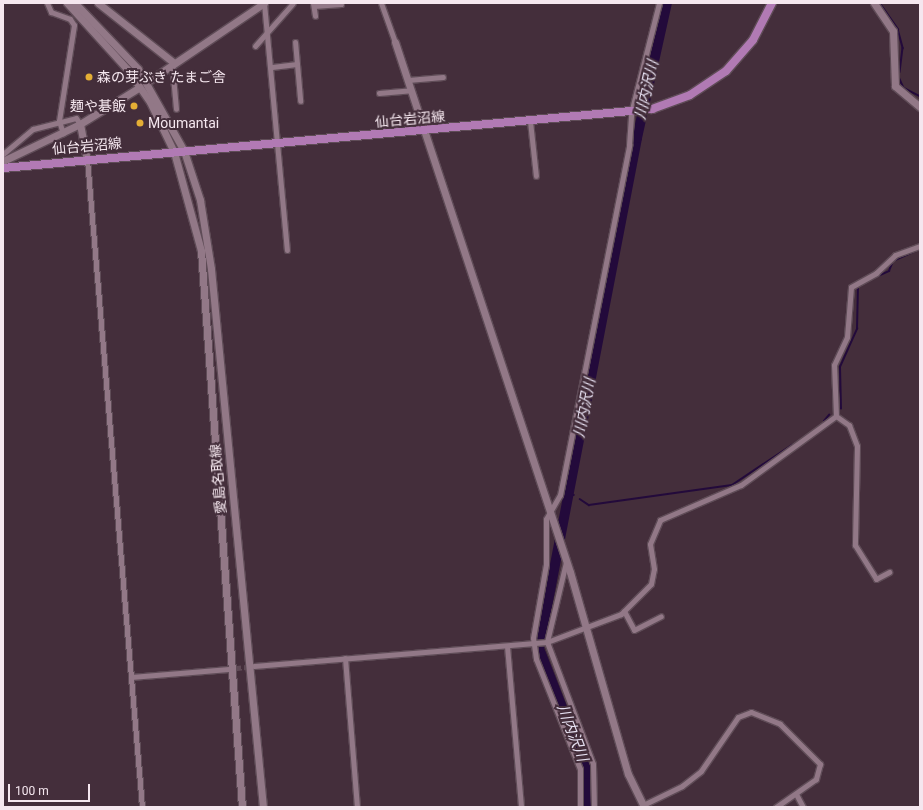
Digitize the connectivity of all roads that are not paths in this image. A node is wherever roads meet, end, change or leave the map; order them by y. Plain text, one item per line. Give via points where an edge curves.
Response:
1 (48, 3) edge
2 (67, 3) edge
3 (75, 3) edge
4 (98, 3) edge
5 (264, 3) edge
6 (293, 3) edge
7 (381, 3) edge
8 (385, 3) edge
9 (659, 3) edge
10 (772, 3) edge
11 (874, 3) edge
12 (314, 4) edge
13 (341, 4) edge
14 (315, 16) dead end
15 (268, 31) junction
16 (294, 42) dead end
17 (395, 42) joint
18 (255, 46) dead end
19 (173, 64) junction
20 (297, 64) junction
21 (272, 66) junction
22 (443, 77) dead end
23 (408, 80) junction
24 (147, 82) junction
25 (140, 87) junction
26 (411, 90) junction
27 (379, 94) dead end
28 (300, 101) dead end
29 (920, 107) edge
30 (176, 109) dead end
31 (634, 112) junction
32 (59, 121) junction
33 (530, 121) junction
34 (80, 124) junction
35 (424, 130) junction
36 (63, 132) junction
37 (278, 143) junction
38 (184, 151) junction
39 (174, 152) junction
40 (3, 154) edge
41 (87, 159) junction
42 (3, 161) edge
43 (3, 168) edge
44 (536, 176) dead end
45 (920, 246) edge
46 (286, 250) dead end
47 (836, 416) junction
48 (550, 513) junction
49 (566, 562) junction
50 (889, 572) dead end
51 (624, 611) junction
52 (661, 616) dead end
53 (587, 627) junction
54 (546, 642) junction
55 (535, 643) junction
56 (507, 646) junction
57 (345, 658) junction
58 (254, 666) tunnel mouth
59 (229, 668) tunnel mouth
60 (131, 677) junction
61 (796, 794) junction
62 (644, 806) edge
63 (142, 807) edge
64 (242, 807) edge
65 (263, 807) edge
66 (358, 807) edge
67 (521, 807) edge
68 (580, 807) edge
69 (594, 807) edge
70 (776, 807) edge
71 (803, 807) edge

1 - 32 street via 55,15 70,19 74,25
2 - 25 street, 愛島名取線
3 - 24 street, 愛島名取線 via 109,35
4 - 19 street
5 - 15 street
5 - 19 street
6 - 15 street
7 - 8 street
7 - 17 street
9 - 31 street
10 - 31 main road, 仙台岩沼線 via 753,40 726,71 690,95
11 - 29 street via 894,31 895,86
12 - 13 street
12 - 14 street
15 - 18 street
15 - 21 street
16 - 20 street
17 - 23 street
19 - 24 street
19 - 30 street
20 - 21 street
20 - 28 street
21 - 37 street
22 - 23 street
23 - 26 street
24 - 38 street, 愛島名取線
25 - 34 street
25 - 39 street, 愛島名取線
26 - 27 street
26 - 35 street
31 - 33 main road, 仙台岩沼線
31 - 48 street via 560,495
32 - 34 street via 76,118
32 - 36 street
32 - 40 street via 34,129
33 - 35 main road, 仙台岩沼線
33 - 44 street
34 - 36 street
34 - 41 street
35 - 37 main road, 仙台岩沼線
35 - 48 street
36 - 42 street
37 - 38 main road, 仙台岩沼線
37 - 46 street
38 - 39 main road, 仙台岩沼線
38 - 65 street, 愛島名取線 via 200,200 211,270
39 - 41 main road, 仙台岩沼線
39 - 64 street, 愛島名取線 via 201,251
41 - 43 main road, 仙台岩沼線
41 - 60 street
45 - 47 street via 896,255 876,273 851,287 847,337 834,365
47 - 50 street via 849,425 857,446 855,545 876,579
47 - 51 street via 736,488 660,520 650,544 654,569 651,584
48 - 49 street
48 - 55 street via 546,519 546,564
49 - 53 street
49 - 54 street
51 - 52 street via 634,630
51 - 53 street
53 - 54 street
53 - 62 street via 625,762
54 - 55 street
54 - 69 street via 593,764
55 - 56 street
55 - 68 street via 536,659 580,769
56 - 57 street
56 - 67 street
57 - 58 street
57 - 66 street
59 - 60 street
60 - 63 street
61 - 62 street via 816,779 820,764 780,724 751,712 738,718 701,771 682,786
61 - 70 street
61 - 71 street

